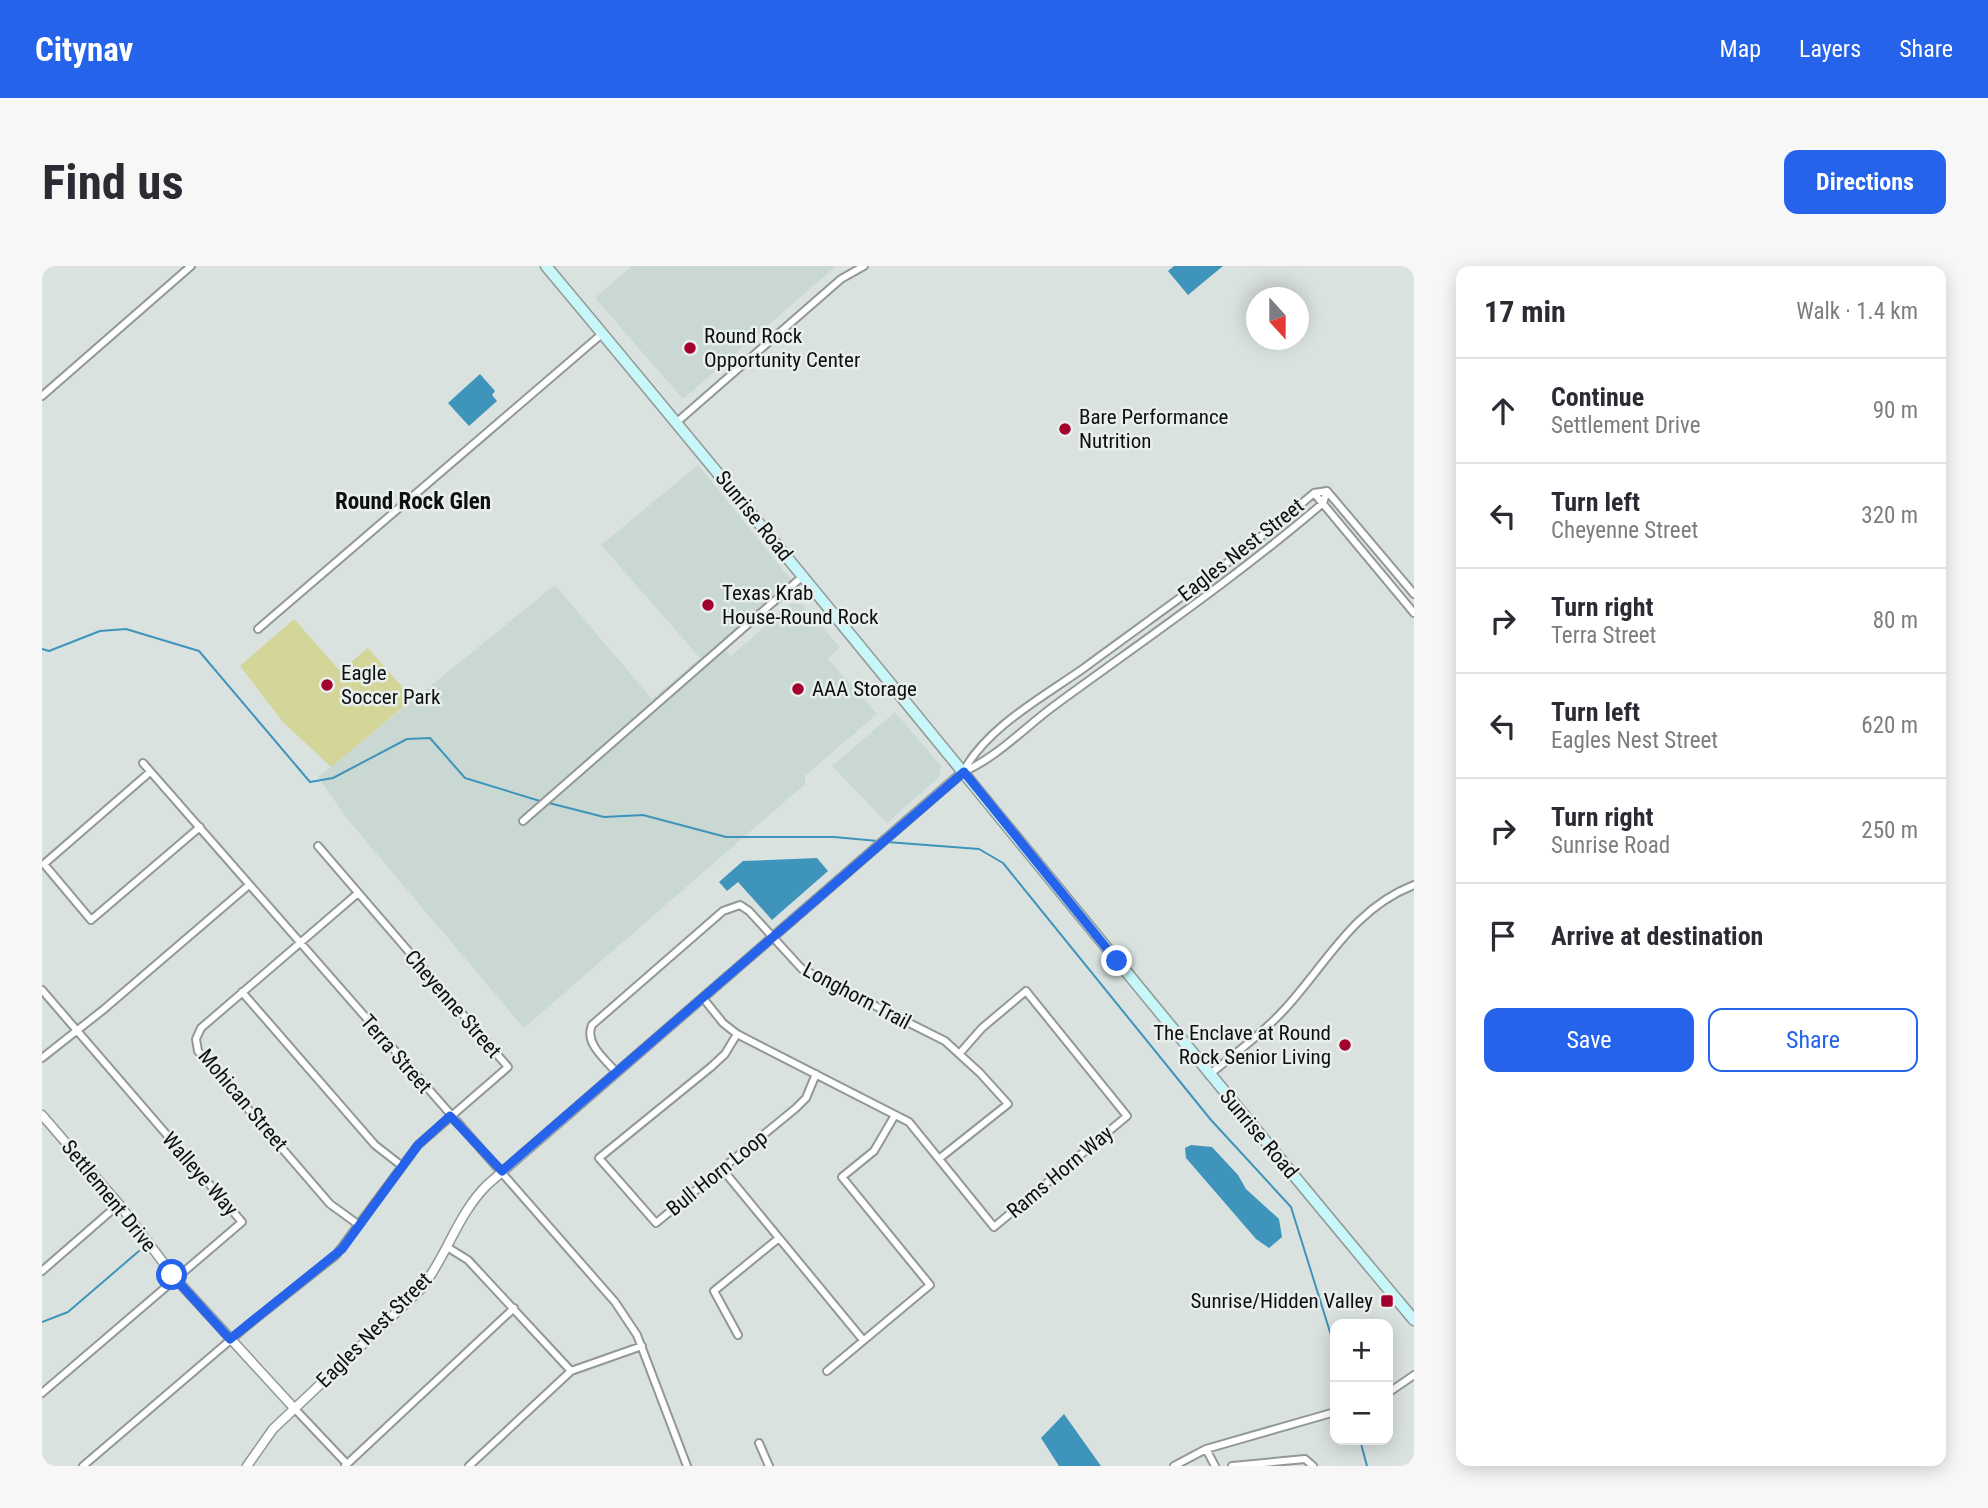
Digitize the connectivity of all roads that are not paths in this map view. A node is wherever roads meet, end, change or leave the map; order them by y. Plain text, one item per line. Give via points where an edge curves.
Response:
1 (191, 266) edge
2 (546, 266) edge
3 (864, 266) edge
4 (603, 333) junction
5 (42, 396) edge
6 (677, 422) junction
7 (1327, 491) junction
8 (1314, 493) junction
9 (1323, 503) junction
10 (803, 576) junction
11 (1414, 594) edge
12 (1414, 613) edge
13 (258, 629) dead end
14 (143, 763) dead end
15 (150, 772) junction
16 (964, 772) junction
17 (523, 821) dead end
18 (200, 827) junction
19 (318, 846) dead end
20 (249, 885) junction
21 (1414, 885) edge
22 (357, 894) junction
23 (772, 937) junction
24 (299, 943) junction
25 (42, 990) edge
26 (242, 992) junction
27 (703, 998) junction
28 (77, 1029) junction
29 (737, 1034) junction
30 (960, 1053) junction
31 (42, 1058) edge
32 (616, 1072) junction
33 (816, 1074) junction
34 (1209, 1075) junction
35 (42, 1115) edge
36 (895, 1115) junction
37 (450, 1116) junction
38 (940, 1158) junction
39 (402, 1166) junction
40 (723, 1170) junction
41 (502, 1171) junction
42 (119, 1204) junction
43 (359, 1224) junction
44 (779, 1238) junction
45 (447, 1247) junction
46 (42, 1271) edge
47 (175, 1279) junction
48 (514, 1308) junction
49 (1414, 1320) edge
50 (738, 1335) dead end
51 (230, 1339) junction
52 (863, 1340) junction
53 (642, 1346) junction
54 (571, 1371) junction
55 (827, 1371) dead end
56 (1414, 1375) edge
57 (1393, 1390) edge
58 (42, 1393) edge
59 (294, 1408) junction
60 (1330, 1413) edge
61 (759, 1443) dead end
62 (1206, 1449) junction
63 (346, 1465) edge
64 (83, 1466) edge
65 (247, 1466) edge
66 (469, 1466) edge
67 (687, 1466) edge
68 (769, 1466) edge
69 (1174, 1466) edge
70 (1214, 1466) edge
71 (1232, 1466) edge
72 (1313, 1466) edge

1 - 5 street
2 - 4 main road, Sunrise Road
3 - 6 street via 841,279
4 - 6 main road, Sunrise Road
4 - 13 street
6 - 10 main road, Sunrise Road
7 - 8 street, Eagles Nest Street
7 - 9 street, Eagles Nest Street
7 - 11 street
8 - 9 street
8 - 16 street, Eagles Nest Street via 1023,712 973,755
9 - 12 street
9 - 16 street, Eagles Nest Street via 980,765
10 - 16 main road, Sunrise Road
10 - 17 street
14 - 15 street, Terra Street
15 - 18 street, Terra Street
15 - 18 street via 44,864 91,920
16 - 23 street, Eagles Nest Street
16 - 34 main road, Sunrise Road
18 - 20 street, Terra Street
19 - 22 street, Cheyenne Street
20 - 24 street, Terra Street
20 - 28 street
21 - 34 street via 1380,901 1354,923 1280,1014
22 - 24 street, Mohican Street
22 - 37 street, Cheyenne Street via 508,1067
23 - 27 street, Eagles Nest Street
23 - 30 street, Longhorn Trail via 792,961 813,975 945,1041
23 - 32 street, Longhorn Trail via 744,907 735,905 723,911 592,1025 589,1038
24 - 26 street, Mohican Street
24 - 37 street, Terra Street
25 - 28 street, Walleye Way
26 - 39 street via 374,1145
26 - 43 street, Mohican Street via 197,1032 198,1051 330,1204
27 - 29 street, Rams Horn Way
27 - 32 street, Eagles Nest Street
28 - 31 street
28 - 47 street, Walleye Way via 242,1222
29 - 33 street, Rams Horn Way
29 - 40 street, Bull Horn Loop via 711,1067 599,1158 656,1223
30 - 38 street, Longhorn Trail via 1008,1104
30 - 38 street, Rams Horn Way via 1026,991 1127,1116 994,1227
32 - 41 street, Eagles Nest Street
33 - 36 street, Rams Horn Way
33 - 40 street, Bull Horn Loop via 806,1098
34 - 49 main road, Sunrise Road
35 - 42 street, Settlement Drive
36 - 38 street, Rams Horn Way via 909,1122
36 - 52 street via 874,1151 842,1177 930,1285
37 - 39 street, Cheyenne Street
37 - 41 street, Terra Street
39 - 43 street, Cheyenne Street
40 - 44 street
41 - 45 street, Eagles Nest Street via 472,1202
41 - 53 street, Terra Street via 615,1302
42 - 46 street
42 - 47 street, Settlement Drive
43 - 51 street, Cheyenne Street via 336,1255
44 - 50 street via 714,1291
44 - 52 street
45 - 48 street via 468,1259
45 - 59 street, Eagles Nest Street via 414,1297
47 - 51 street, Settlement Drive
47 - 58 street, Walleye Way
48 - 54 street
48 - 63 street
51 - 59 street, Settlement Drive
51 - 64 street, Cheyenne Street
52 - 55 street
53 - 54 street
53 - 67 street, Terra Street
54 - 66 street
56 - 57 street
59 - 63 street, Settlement Drive
59 - 65 street, Eagles Nest Street via 265,1438
60 - 62 street
61 - 68 street
62 - 69 street
62 - 70 street
71 - 72 street via 1305,1459

